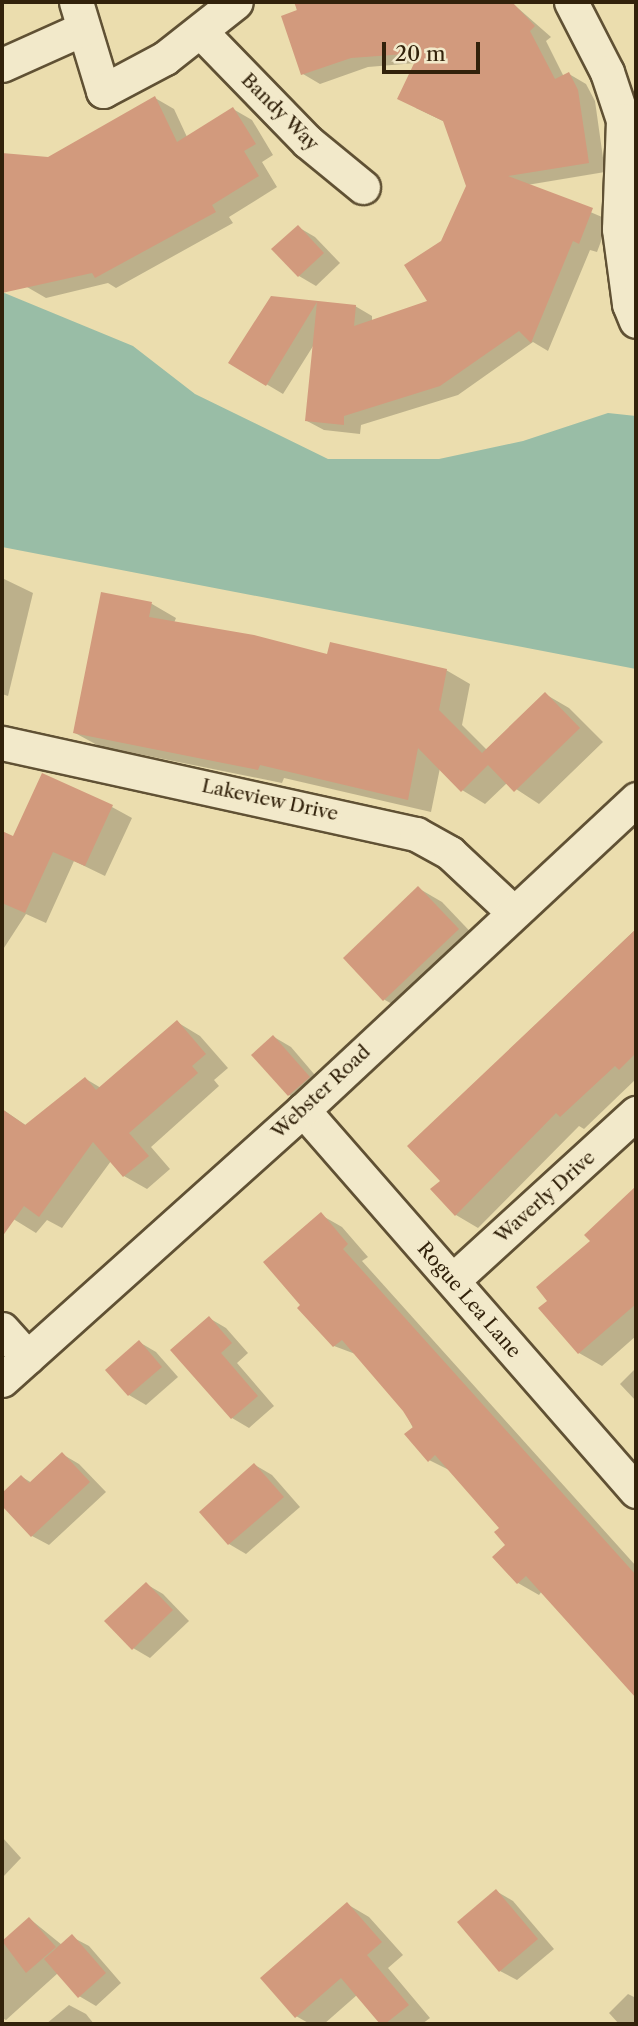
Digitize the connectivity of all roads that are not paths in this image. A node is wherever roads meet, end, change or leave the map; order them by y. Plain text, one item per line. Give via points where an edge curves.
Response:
1 (236, 2) edge
2 (571, 2) edge
3 (79, 15) edge
4 (201, 32) junction
5 (2, 65) edge
6 (363, 187) dead end
7 (636, 321) edge
8 (8, 751) edge
9 (636, 799) edge
10 (513, 912) junction
11 (303, 1110) junction
12 (636, 1113) edge
13 (453, 1280) junction
14 (2, 1329) edge
15 (27, 1357) junction
16 (2, 1380) edge
17 (636, 1491) edge

1 - 4 street
2 - 7 street via 607,72 623,120 619,229 629,304
3 - 4 street via 103,91 136,77
3 - 5 street
4 - 6 street, Bandy Way via 308,142
8 - 10 street, Lakeview Drive via 416,834 450,853
9 - 10 street, Webster Road
10 - 11 street, Webster Road
11 - 13 street, Rogue Lea Lane
11 - 15 street, Webster Road
12 - 13 street, Waverly Drive
13 - 17 street, Rogue Lea Lane
14 - 15 street
15 - 16 street, Webster Road

